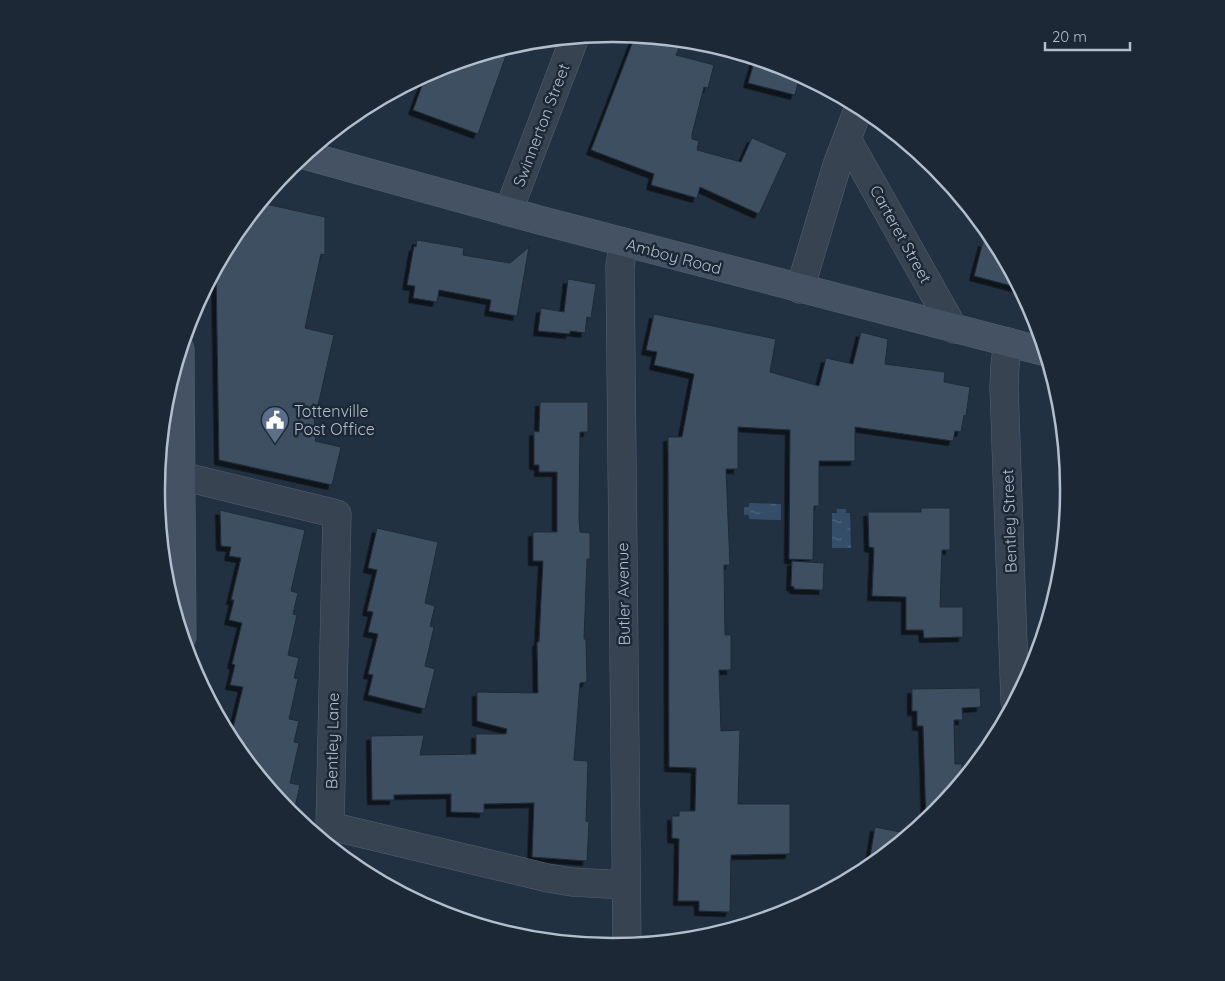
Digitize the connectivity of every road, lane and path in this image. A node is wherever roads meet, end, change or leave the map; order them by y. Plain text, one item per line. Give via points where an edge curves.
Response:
1 (572, 44) edge
2 (857, 115) edge
3 (847, 139) junction
4 (313, 158) edge
5 (508, 212) junction
6 (624, 242) junction
7 (800, 289) junction
8 (954, 329) junction
9 (1008, 342) junction
10 (1038, 350) edge
11 (180, 374) edge
12 (181, 476) junction
13 (182, 613) edge
14 (1015, 686) edge
15 (626, 885) junction
16 (627, 938) edge

1 - 5 street, Swinnerton Street
2 - 3 street
3 - 7 street
3 - 8 street, Carteret Street
4 - 5 street, Amboy Road
5 - 6 street, Amboy Road
6 - 7 street, Amboy Road
6 - 15 street, Butler Avenue via 620,266
7 - 8 street, Amboy Road
8 - 9 street, Amboy Road
9 - 10 street, Amboy Road
9 - 14 street, Bentley Street via 1004,387
11 - 12 street
12 - 13 street
12 - 15 street, Bentley Lane via 337,514 330,826 540,876 572,882
15 - 16 street, Butler Avenue

